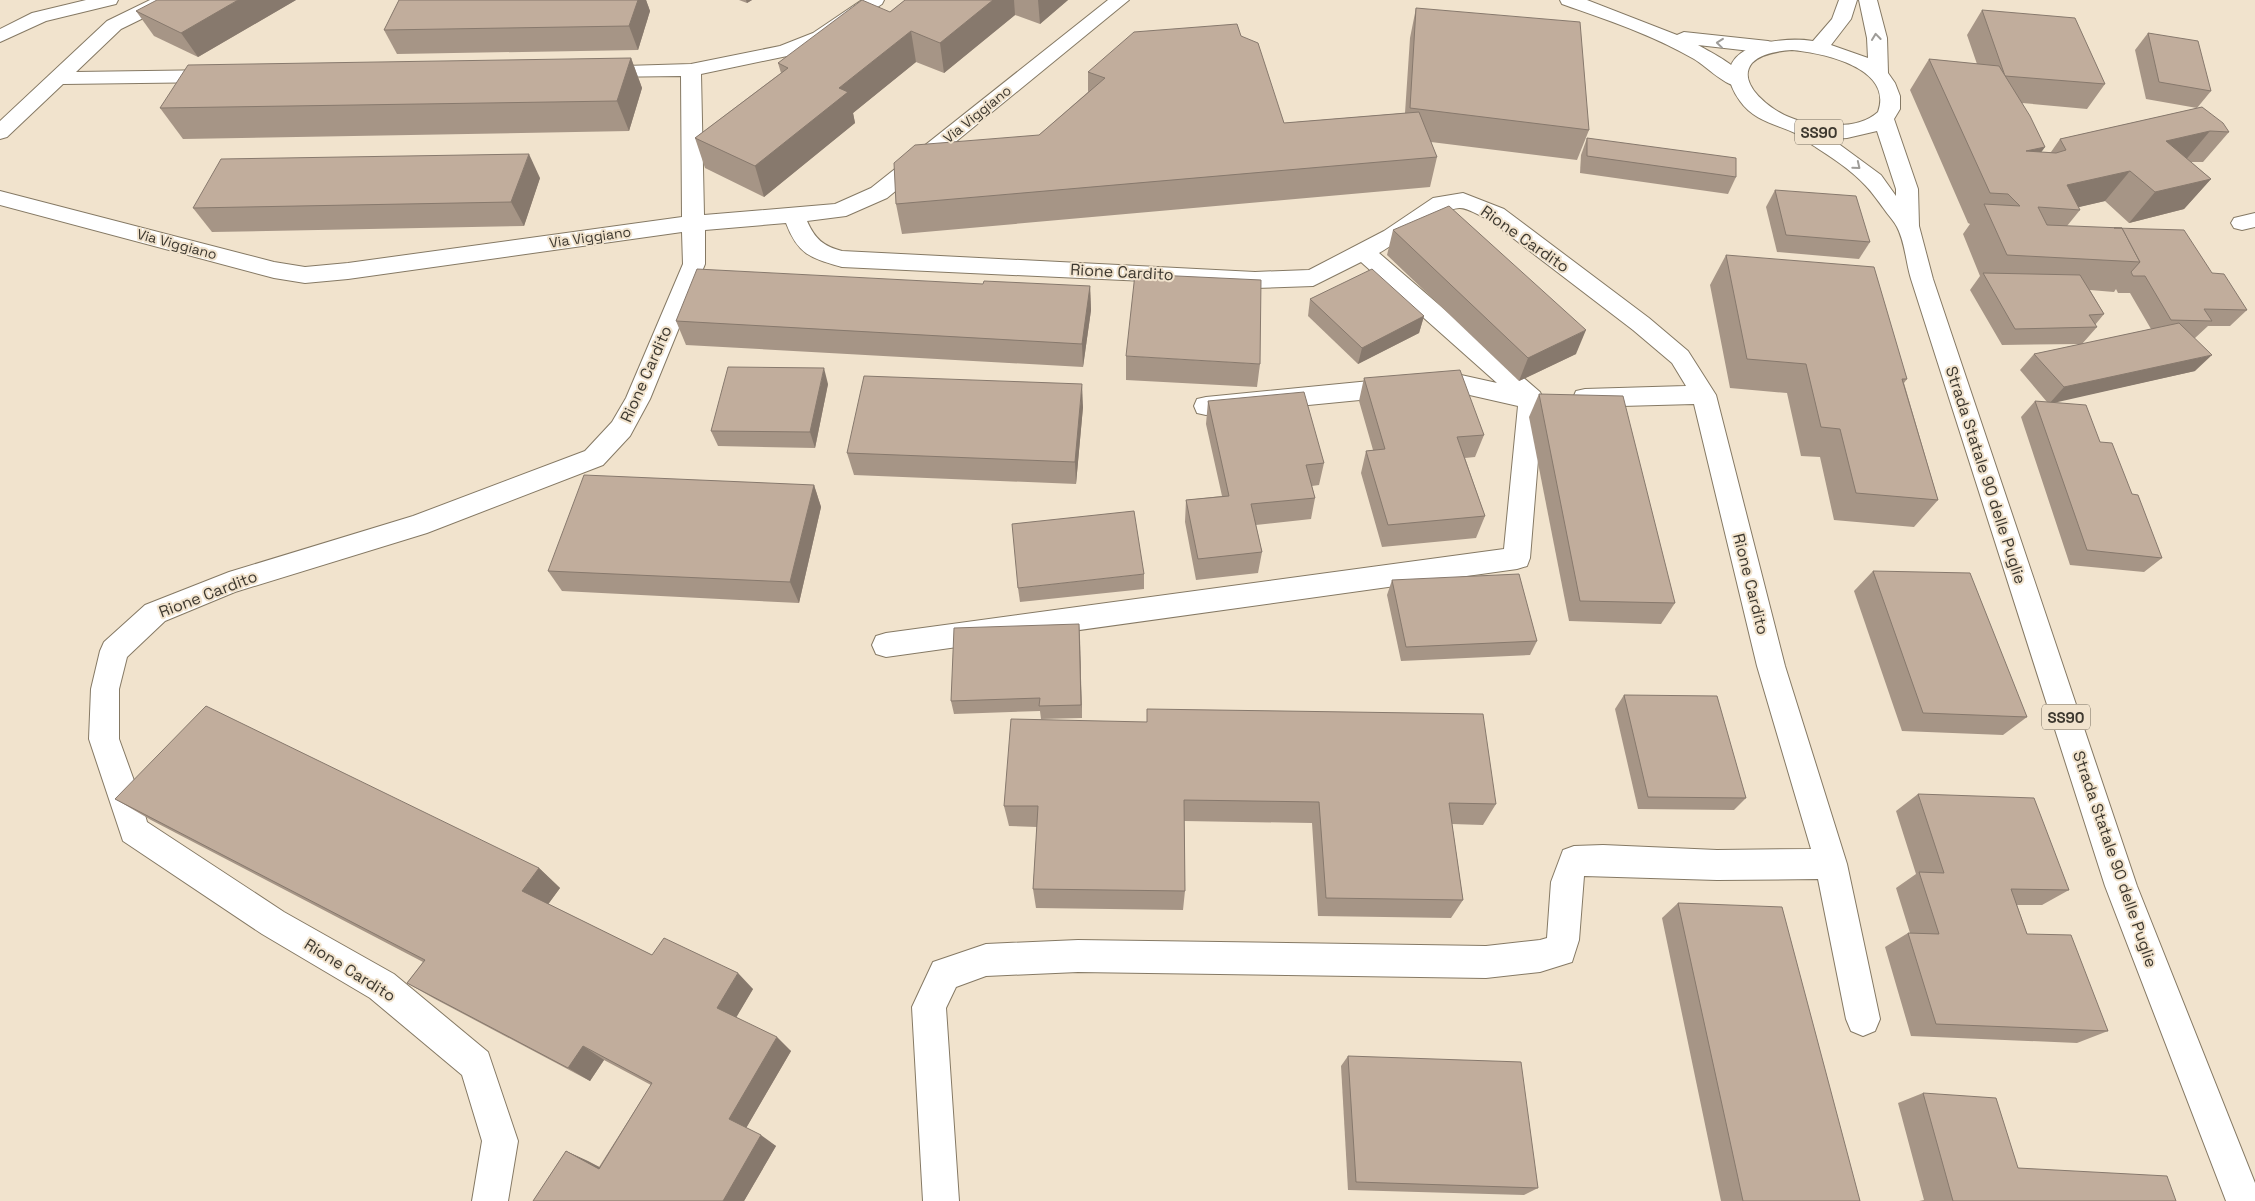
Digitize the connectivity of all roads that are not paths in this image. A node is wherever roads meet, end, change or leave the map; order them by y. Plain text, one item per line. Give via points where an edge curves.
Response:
1 (109, 0) edge
2 (165, 0) edge
3 (875, 0) edge
4 (1120, 0) edge
5 (1570, 0) edge
6 (1848, 0) edge
7 (1868, 0) edge
8 (1661, 34) junction
9 (0, 36) edge
10 (1819, 46) junction
11 (1768, 47) junction
12 (691, 70) junction
13 (582, 71) edge
14 (1878, 75) junction
15 (235, 76) edge
16 (57, 78) junction
17 (1739, 82) junction
18 (1884, 118) junction
19 (1802, 129) junction
20 (0, 132) edge
21 (0, 198) edge
22 (794, 216) junction
23 (694, 223) junction
24 (1908, 226) junction
25 (1363, 251) junction
26 (1704, 395) junction
27 (1547, 398) junction
28 (1206, 406) dead end
29 (886, 645) dead end
30 (1831, 864) junction
31 (1863, 1019) dead end
32 (490, 1201) edge
33 (941, 1201) edge
34 (2244, 1201) edge

1 - 9 street via 39,17
2 - 16 street via 114,25
3 - 12 street via 820,37 785,51
4 - 22 street, Via Viggiano via 879,194 838,211
5 - 8 street
6 - 10 street via 1847,10
14 -> 7 street via 1877,38
11 -> 8 street
8 - 17 street via 1704,55
10 - 11 street via 1792,44
10 - 14 street via 1862,63
11 - 17 street via 1754,52 1744,61 1739,71
12 - 13 street
12 - 23 street, Rione Cardito
14 - 18 street via 1889,90 1891,106
15 - 16 street
16 - 20 street
17 - 19 street, Strada Statale 90 delle Puglie / SS90 via 1746,96 1760,109
18 - 19 street, Strada Statale 90 delle Puglie / SS90 via 1870,128 1850,132
18 - 24 street, Strada Statale 90 delle Puglie / SS90 via 1907,189
19 -> 24 street, Strada Statale 90 delle Puglie / SS90 via 1873,180
21 - 23 street, Via Viggiano via 274,270 305,275
22 - 23 street, Via Viggiano
22 - 25 street, Rione Cardito via 805,242 818,252 842,260 1255,280 1313,278
23 - 32 street, Rione Cardito via 694,264 638,399 621,429 594,458 418,525 229,583 155,613 114,651 105,690 104,739 134,831 273,922 382,986 476,1064 500,1141
24 - 34 street, Strada Statale 90 delle Puglie / SS90 via 1937,324 2121,886
25 - 26 street, Rione Cardito via 1441,203 1463,200 1481,206 1641,324 1680,357
25 - 27 street
26 - 27 street
26 - 30 street, Rione Cardito via 1771,666
27 - 28 street via 1452,382
27 - 29 street via 1517,558
30 - 31 street, Rione Cardito
30 - 33 street via 1574,861 1567,873 1565,937 1560,951 1540,956 1486,962 1078,956 986,960 945,974 929,1007

